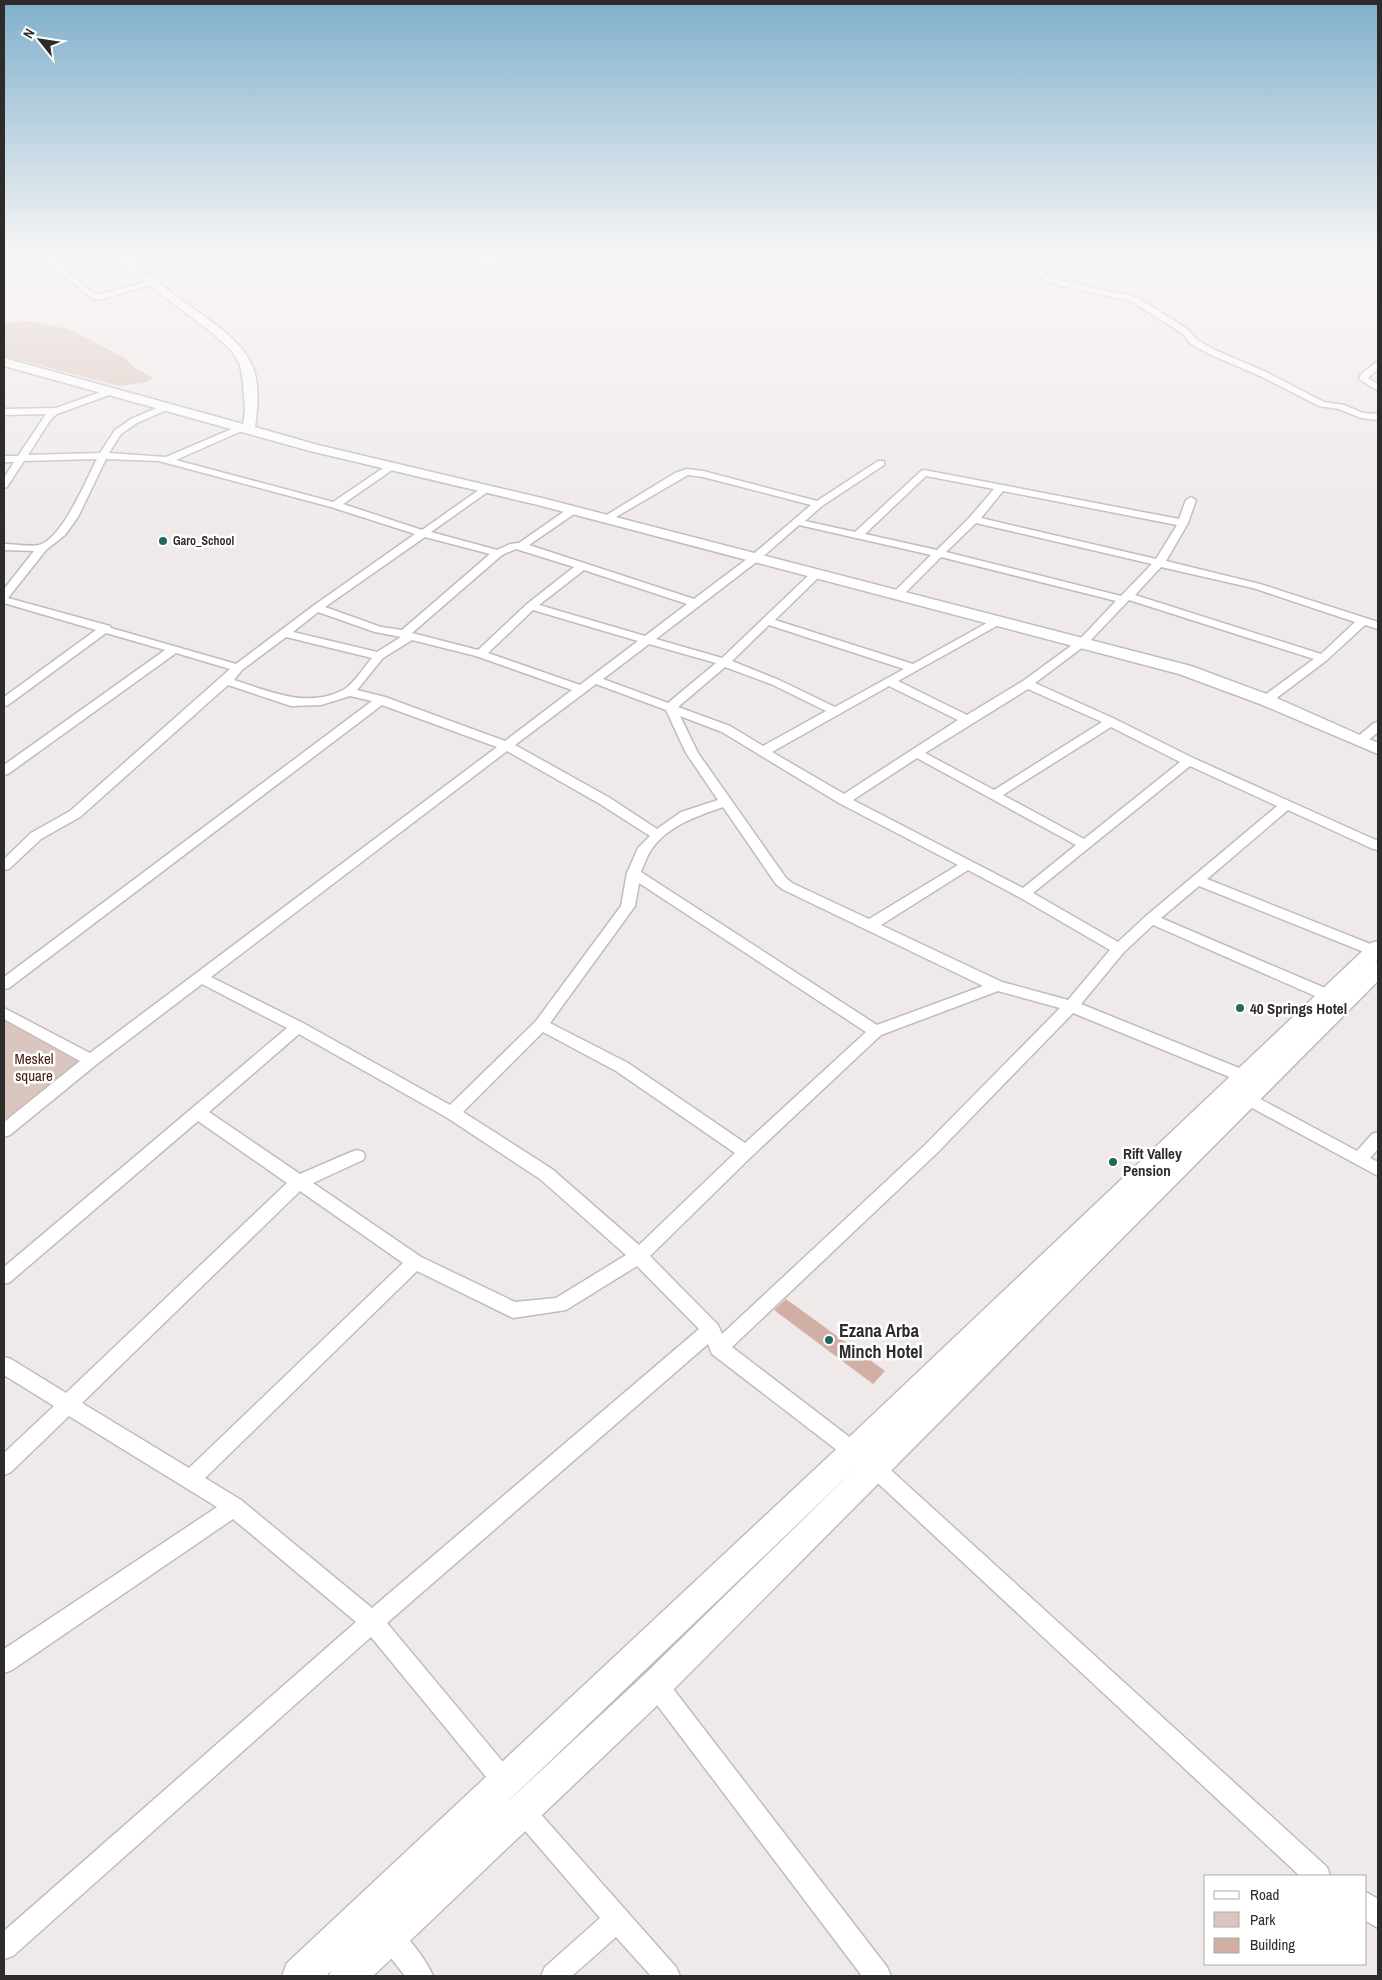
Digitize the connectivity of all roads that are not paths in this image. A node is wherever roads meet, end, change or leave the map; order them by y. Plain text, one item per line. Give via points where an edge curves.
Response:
1 (233, 345) edge
2 (1200, 345) edge
3 (4, 362) edge
4 (1378, 365) edge
5 (1378, 388) edge
6 (109, 392) junction
7 (166, 407) junction
8 (57, 411) junction
9 (4, 412) edge
10 (1378, 417) edge
11 (244, 429) junction
12 (103, 456) junction
13 (4, 459) edge
14 (22, 459) junction
15 (167, 460) junction
16 (881, 463) dead end
17 (392, 466) junction
18 (4, 486) edge
19 (1000, 488) junction
20 (486, 489) junction
21 (1191, 500) dead end
22 (818, 504) junction
23 (335, 505) junction
24 (573, 510) junction
25 (605, 519) junction
26 (974, 520) junction
27 (797, 522) junction
28 (1182, 523) junction
29 (422, 533) junction
30 (858, 535) junction
31 (521, 546) junction
32 (4, 547) edge
33 (42, 548) junction
34 (498, 553) junction
35 (940, 554) junction
36 (755, 558) junction
37 (1160, 562) junction
38 (581, 567) junction
39 (815, 575) junction
40 (897, 595) junction
41 (4, 596) edge
42 (1125, 598) junction
43 (4, 600) edge
44 (695, 603) junction
45 (531, 606) junction
46 (317, 608) junction
47 (768, 621) junction
48 (998, 621) junction
49 (1363, 621) junction
50 (1378, 626) edge
51 (106, 628) junction
52 (379, 630) junction
53 (284, 634) junction
54 (407, 635) junction
55 (645, 640) junction
56 (1083, 642) junction
57 (172, 650) junction
58 (480, 654) junction
59 (379, 656) junction
60 (1323, 658) junction
61 (724, 662) junction
62 (238, 668) junction
63 (914, 668) junction
64 (596, 680) junction
65 (226, 681) junction
66 (890, 682) junction
67 (1027, 684) junction
68 (583, 690) junction
69 (349, 692) junction
70 (382, 700) junction
71 (1266, 700) junction
72 (4, 702) edge
73 (670, 707) junction
74 (837, 712) junction
75 (967, 720) junction
76 (1111, 722) junction
77 (1378, 726) edge
78 (1360, 742) junction
79 (507, 746) junction
80 (1378, 749) edge
81 (764, 751) junction
82 (916, 753) junction
83 (1189, 761) junction
84 (4, 772) edge
85 (993, 796) junction
86 (844, 800) junction
87 (727, 802) junction
88 (1286, 805) junction
89 (658, 835) junction
90 (1086, 845) junction
91 (1378, 846) edge
92 (969, 864) junction
93 (4, 866) edge
94 (634, 874) junction
95 (1198, 880) junction
96 (1024, 894) junction
97 (1151, 919) junction
98 (870, 924) junction
99 (1119, 949) junction
100 (1377, 956) edge
101 (202, 978) junction
102 (4, 984) edge
103 (996, 986) junction
104 (1327, 995) junction
105 (1071, 1006) junction
106 (4, 1013) edge
107 (541, 1026) junction
108 (298, 1027) junction
109 (876, 1031) junction
110 (91, 1060) junction
111 (1246, 1087) junction
112 (199, 1113) junction
113 (452, 1113) junction
114 (4, 1131) edge
115 (1378, 1138) edge
116 (746, 1152) junction
117 (356, 1156) dead end
118 (1360, 1159) junction
119 (1378, 1170) edge
120 (300, 1181) junction
121 (639, 1256) junction
122 (415, 1262) junction
123 (4, 1277) edge
124 (715, 1339) junction
125 (4, 1364) edge
126 (70, 1404) junction
127 (854, 1451) junction
128 (4, 1466) edge
129 (875, 1468) junction
130 (190, 1480) junction
131 (234, 1508) junction
132 (372, 1622) junction
133 (4, 1662) edge
134 (656, 1685) junction
135 (504, 1782) junction
136 (522, 1810) junction
137 (1317, 1875) edge
138 (1367, 1905) edge
139 (1378, 1916) edge
140 (618, 1919) junction
141 (389, 1935) junction
142 (4, 1947) edge
143 (300, 1976) edge
144 (347, 1976) edge
145 (420, 1976) edge
146 (554, 1976) edge
147 (667, 1976) edge
148 (878, 1976) edge

1 - 11 street via 246,365 249,382 251,411
2 - 10 street via 1322,404
3 - 6 street
4 - 5 street via 1363,379
6 - 7 street
6 - 8 street
7 - 11 street
7 - 12 street via 125,426
8 - 9 street
8 - 14 street via 48,417
11 - 15 street
11 - 17 street
12 - 14 street
12 - 15 street
12 - 33 street via 74,515 61,533
13 - 14 street
14 - 18 street
15 - 23 street
16 - 22 street
17 - 20 street
17 - 23 street
19 - 26 street
19 - 28 street
19 - 30 street via 924,473
20 - 24 street
20 - 29 street
21 - 28 street
22 - 25 street via 687,472
22 - 27 street
23 - 29 street
24 - 25 street
24 - 31 street
25 - 36 street
26 - 35 street
26 - 37 street
27 - 30 street
27 - 36 street
28 - 37 street
29 - 34 street
29 - 46 street
30 - 35 street
31 - 34 street
31 - 38 street
32 - 33 street
33 - 41 street
34 - 54 street
35 - 40 street
35 - 42 street
36 - 39 street
36 - 44 street
37 - 42 street
37 - 49 street via 1256,586
38 - 44 street
38 - 45 street
39 - 40 street
39 - 47 street
40 - 48 street
42 - 56 street
42 - 60 street via 1192,615
43 - 51 street
44 - 55 street
45 - 55 street
45 - 58 street
46 - 52 street
46 - 53 street
47 - 61 street
47 - 63 street
48 - 56 street
48 - 63 street
49 - 50 street
49 - 60 street
51 - 57 street
51 - 72 street
52 - 54 street
52 - 59 street
53 - 59 street
53 - 62 street
54 - 58 street
54 - 59 street
55 - 61 street
55 - 64 street
56 - 67 street
56 - 71 street via 1185,670
57 - 62 street
57 - 84 street
58 - 68 street
59 - 69 street
60 - 71 street
61 - 73 street
61 - 74 street
62 - 65 street
63 - 66 street
64 - 68 street
64 - 73 street
65 - 69 street via 291,702 321,701
65 - 93 street via 75,814 36,836
66 - 74 street
66 - 75 street
67 - 75 street
67 - 76 street
68 - 79 street
69 - 70 street
70 - 79 street
70 - 102 street
71 - 78 street
73 - 81 street via 726,729
73 - 87 street via 692,753
74 - 81 street
75 - 82 street
76 - 83 street
76 - 85 street
77 - 78 street
78 - 80 street
79 - 89 street
79 - 101 street
81 - 86 street
82 - 85 street
82 - 86 street
83 - 88 street
83 - 90 street
85 - 90 street
86 - 92 street
87 - 89 street via 686,815
87 - 98 street via 781,881
88 - 91 street
88 - 95 street
89 - 94 street via 645,848
90 - 96 street
92 - 96 street
92 - 98 street
94 - 107 street via 628,906
94 - 109 street
95 - 97 street
95 - 100 street
96 - 99 street
97 - 99 street
97 - 104 street
98 - 103 street
99 - 105 street
100 - 104 street
100 - 111 street
101 - 108 street
101 - 110 street
103 - 105 street
103 - 109 street
104 - 111 street
105 - 111 street
105 - 124 street via 931,1149
106 - 110 street
107 - 113 street
107 - 116 street via 622,1067
108 - 112 street
108 - 113 street
109 - 116 street
110 - 114 street
111 - 118 street
111 - 127 street
111 - 129 street
112 - 120 street
112 - 123 street
113 - 121 street via 546,1174
115 - 118 street
116 - 121 street
117 - 120 street
118 - 119 street
120 - 122 street
120 - 126 street
121 - 122 street via 560,1305 513,1310
121 - 124 street
122 - 130 street
124 - 127 street
124 - 132 street
125 - 126 street
126 - 128 street
126 - 130 street
127 - 129 street
127 - 135 street
129 - 134 street
129 - 137 street
130 - 131 street
131 - 132 street
131 - 133 street
132 - 135 street
132 - 142 street
134 - 136 street
134 - 148 street
135 - 143 street
136 - 140 street
136 - 141 street
138 - 139 street
140 - 146 street
140 - 147 street
141 - 144 street
141 - 145 street

